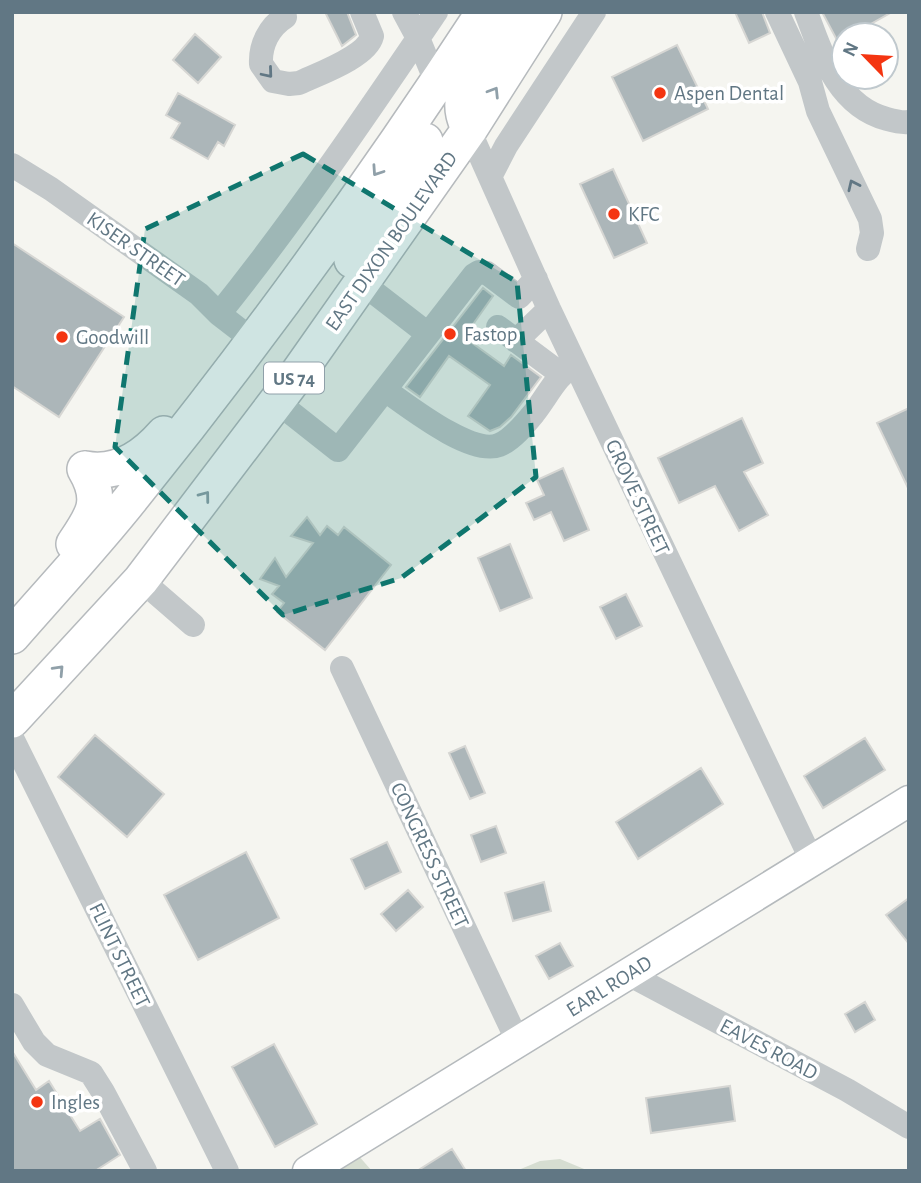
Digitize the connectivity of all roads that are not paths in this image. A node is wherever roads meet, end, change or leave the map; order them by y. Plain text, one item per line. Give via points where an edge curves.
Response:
1 (362, 12) edge
2 (404, 12) edge
3 (436, 12) edge
4 (484, 12) edge
5 (513, 12) edge
6 (544, 12) edge
7 (594, 12) edge
8 (777, 12) edge
9 (806, 12) edge
10 (285, 17) dead end
11 (418, 38) junction
12 (437, 84) junction
13 (909, 122) edge
14 (469, 130) junction
15 (12, 165) edge
16 (491, 175) junction
17 (868, 249) dead end
18 (536, 279) junction
19 (362, 284) junction
20 (549, 309) junction
21 (219, 314) junction
22 (428, 334) junction
23 (254, 341) junction
24 (233, 369) junction
25 (568, 369) junction
26 (286, 389) junction
27 (385, 390) junction
28 (141, 580) junction
29 (192, 625) dead end
30 (12, 634) edge
31 (342, 668) dead end
32 (12, 720) edge
33 (12, 738) edge
34 (909, 801) edge
35 (812, 861) junction
36 (628, 974) junction
37 (12, 1005) edge
38 (518, 1042) junction
39 (909, 1127) edge
40 (145, 1171) edge
41 (227, 1171) edge
42 (308, 1171) edge

10 -> 1 street via 272,29 260,55 267,76 289,84 365,48 372,36
2 - 11 street
3 - 11 street
4 - 12 highway, US 74
5 - 14 highway via 466,89 462,101
14 -> 6 highway, EAST DIXON BOULEVARD / US 74
7 - 16 street, EAST DIXON BOULEVARD
17 -> 8 street via 870,219
9 - 13 street via 831,72 853,103 874,115
11 - 12 street
11 - 21 street via 268,253
12 -> 23 highway, US 74
12 - 26 highway via 436,119 319,314
14 - 16 street, GROVE STREET
14 - 19 highway, EAST DIXON BOULEVARD / US 74
15 - 21 street, KISER STREET via 199,294
16 - 18 street, GROVE STREET
18 - 20 street, GROVE STREET
18 - 22 street via 519,297 487,273 477,273
19 - 22 street
19 - 26 highway, EAST DIXON BOULEVARD / US 74
20 - 25 street, GROVE STREET
20 - 25 street via 507,334
21 - 23 street, KISER STREET
22 - 27 street
23 - 24 highway, US 74
24 - 30 highway, US 74 via 131,499
24 - 30 highway via 220,371 141,456 114,469 85,469 96,490 89,521
25 - 27 street via 511,437 490,447 457,437
25 - 35 street, GROVE STREET
26 - 27 street via 338,450
28 -> 26 highway, EAST DIXON BOULEVARD / US 74
28 - 29 street
32 -> 28 highway, EAST DIXON BOULEVARD / US 74
31 - 38 street, CONGRESS STREET
33 - 41 street, FLINT STREET
34 - 35 main road, EARL ROAD
35 - 36 main road, EARL ROAD
36 - 38 main road, EARL ROAD
36 - 39 street, EAVES ROAD
37 - 40 street via 47,1055 91,1073
38 - 42 main road, EARL ROAD

